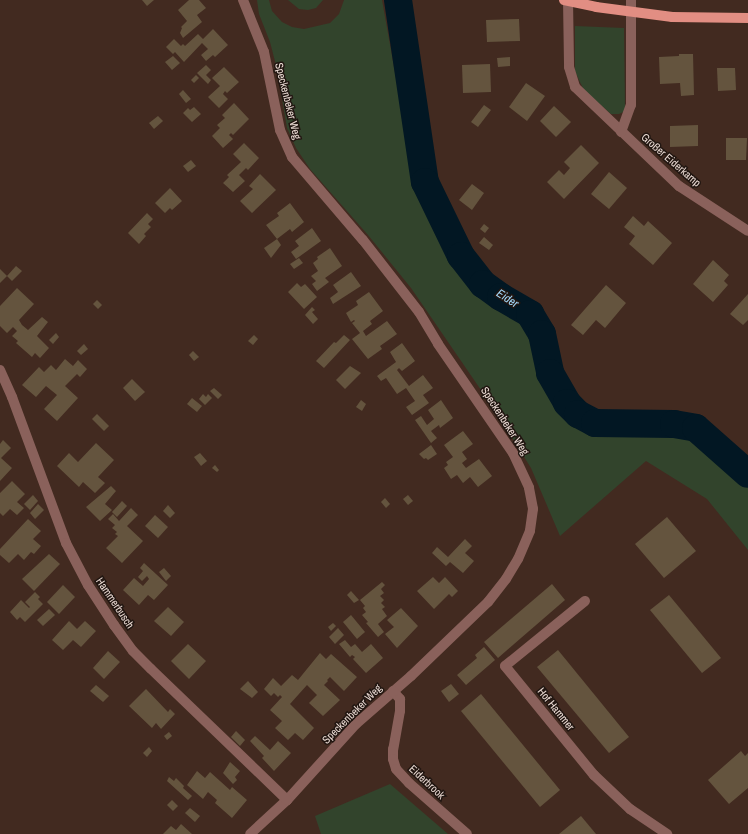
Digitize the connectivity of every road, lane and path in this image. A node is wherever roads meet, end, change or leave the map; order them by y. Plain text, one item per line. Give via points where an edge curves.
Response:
1 (243, 0) edge
2 (567, 0) edge
3 (631, 0) edge
4 (631, 12) junction
5 (748, 18) edge
6 (620, 132) junction
7 (748, 231) edge
8 (0, 370) edge
9 (586, 601) dead end
10 (393, 690) junction
11 (287, 800) junction
12 (250, 834) edge
13 (468, 834) edge
14 (667, 834) edge

1 - 10 street, Speckenbeker Weg via 264,52 280,130 292,157 408,297 513,453 529,488 533,509 530,531 506,579 488,602
2 - 4 main road
2 - 6 street, Großer Eiderkamp via 569,67 575,87
3 - 4 street
4 - 5 main road via 672,17
4 - 6 street via 631,105
6 - 7 street, Großer Eiderkamp via 679,186
8 - 11 street, Hammerbusch via 66,542 88,585 114,625 151,669
9 - 14 street, Hof Hammer via 505,666 594,776 630,809
10 - 11 street, Speckenbeker Weg via 356,724
10 - 13 street, Eiderbrook via 400,699 393,749 396,769
11 - 12 street, Speckenbeker Weg

